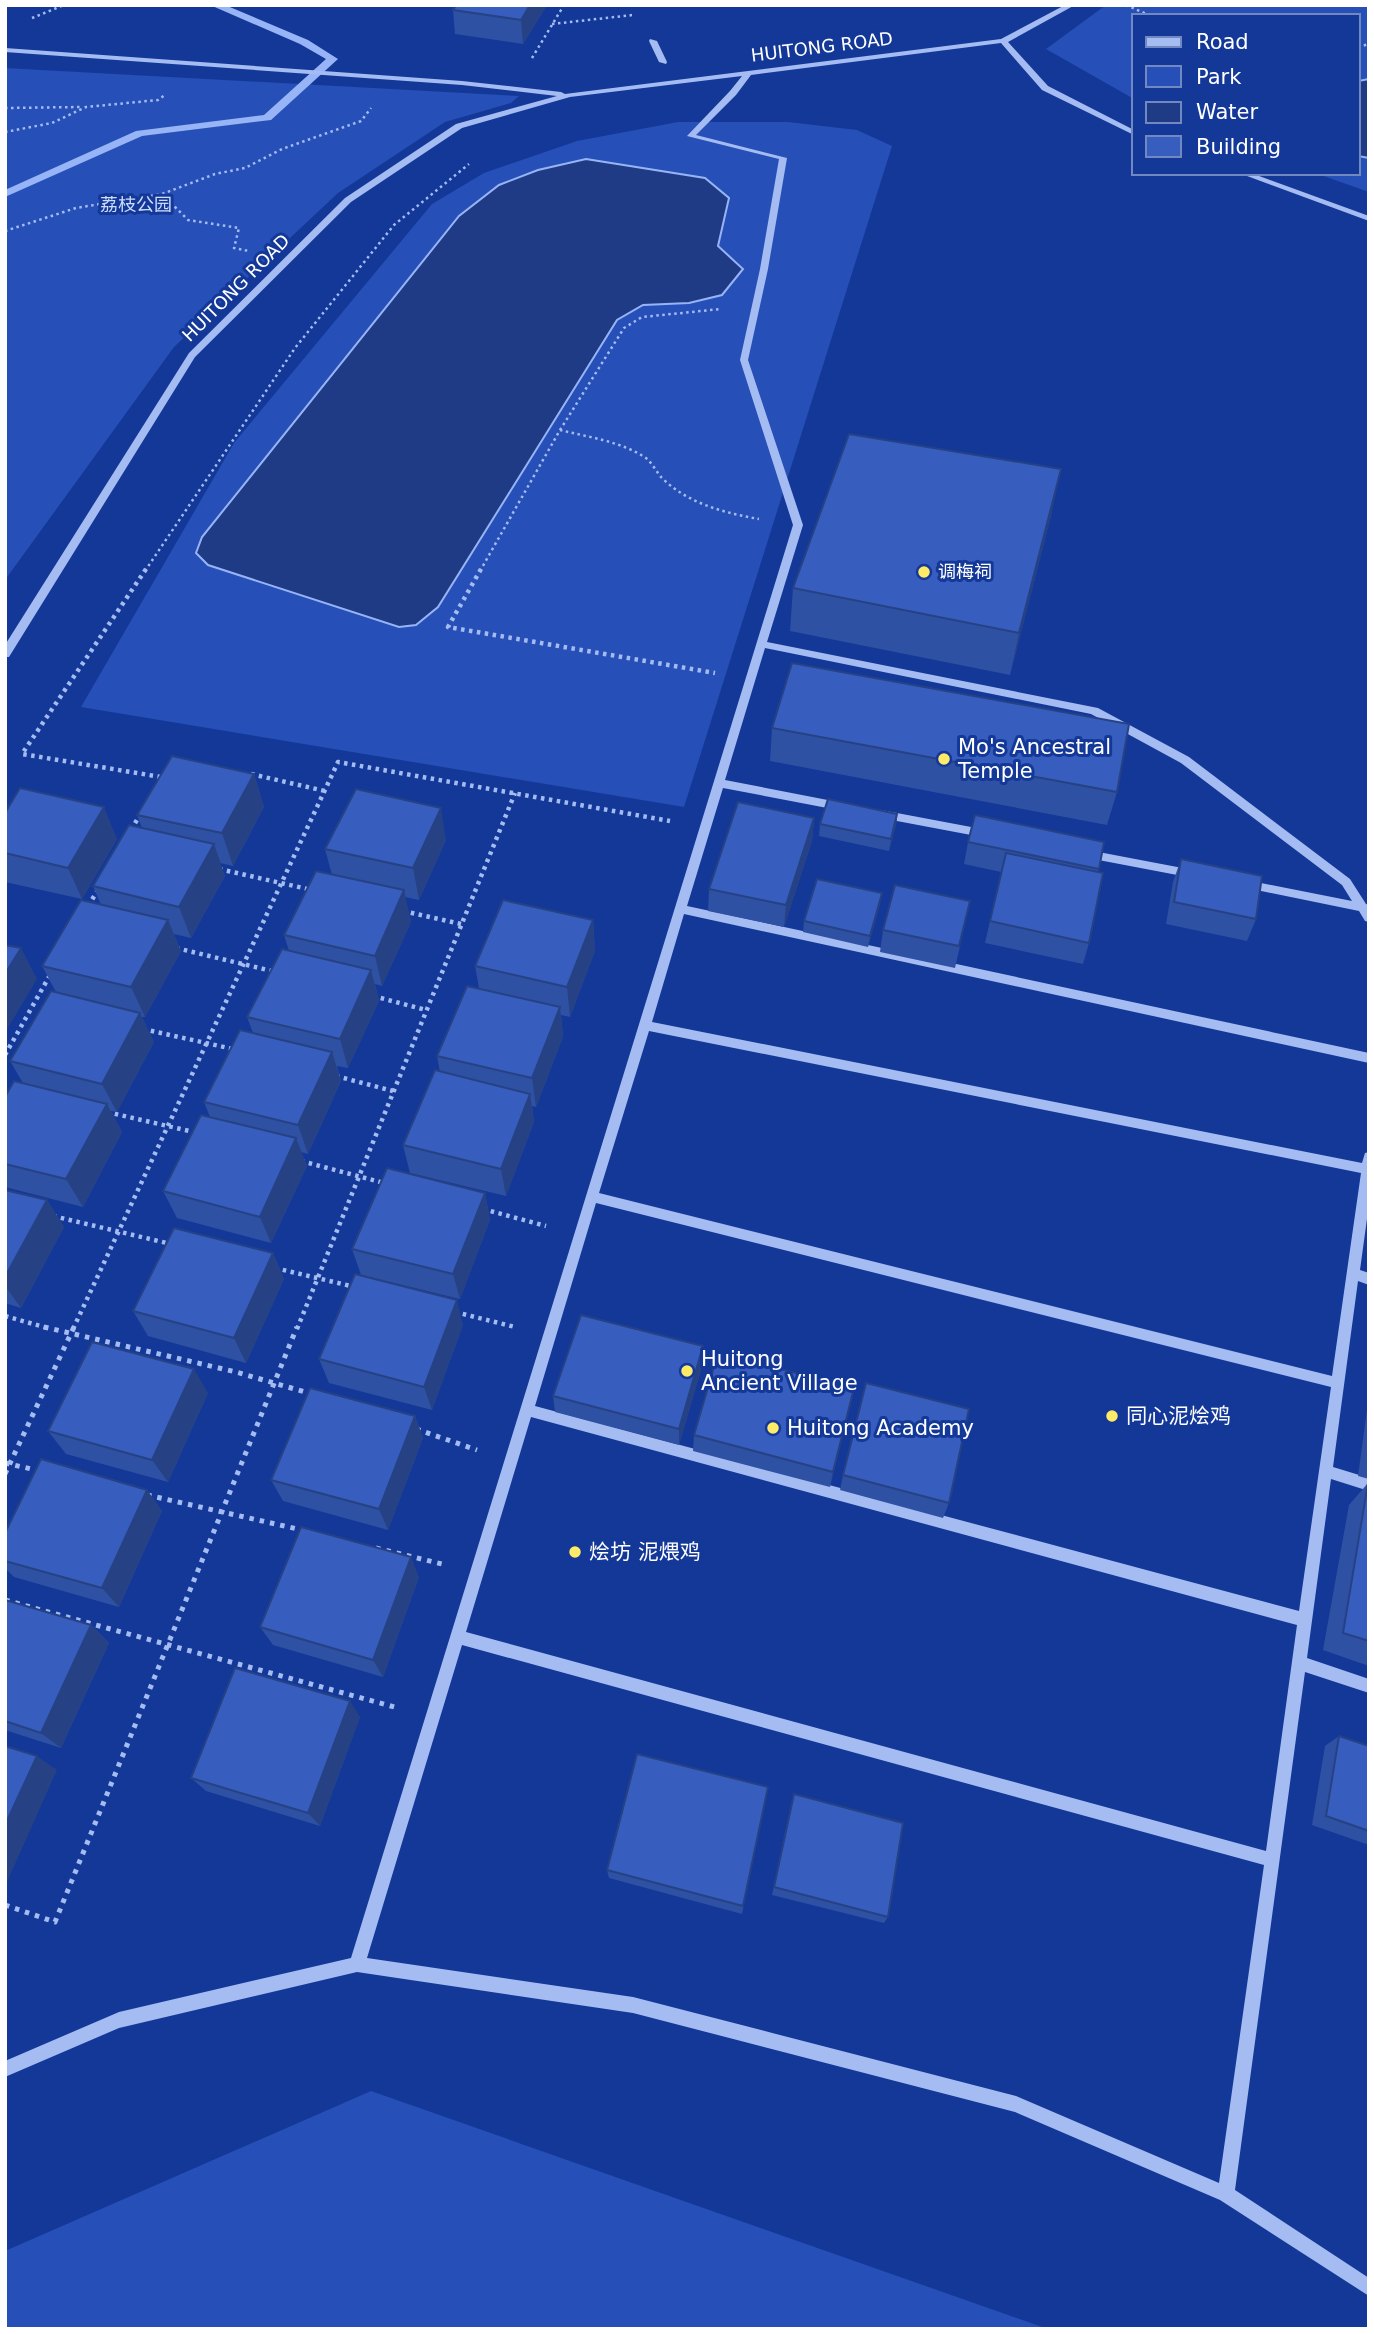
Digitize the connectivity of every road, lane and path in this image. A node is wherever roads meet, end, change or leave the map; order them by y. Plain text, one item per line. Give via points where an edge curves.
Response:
1 (564, 5) edge
2 (1071, 5) edge
3 (1126, 5) edge
4 (641, 14) dead end
5 (1146, 14) edge
6 (552, 24) junction
7 (653, 41) dead end
8 (1003, 41) junction
9 (5, 50) edge
10 (663, 62) dead end
11 (206, 64) junction
12 (749, 72) junction
13 (399, 78) junction
14 (513, 89) junction
15 (569, 95) junction
16 (86, 107) junction
17 (5, 108) edge
18 (1132, 131) edge
19 (5, 132) edge
20 (472, 161) dead end
21 (1248, 175) edge
22 (162, 194) junction
23 (1369, 219) edge
24 (5, 231) edge
25 (289, 258) junction
26 (727, 309) dead end
27 (560, 430) junction
28 (798, 525) junction
29 (762, 644) junction
30 (5, 654) edge
31 (751, 679) junction
32 (167, 767) edge
33 (249, 774) edge
34 (161, 777) junction
35 (720, 783) junction
36 (155, 788) edge
37 (325, 791) junction
38 (515, 793) junction
39 (856, 809) edge
40 (142, 811) edge
41 (870, 812) edge
42 (706, 827) junction
43 (129, 835) edge
44 (993, 835) edge
45 (1075, 851) edge
46 (215, 868) edge
47 (1212, 878) edge
48 (103, 880) edge
49 (281, 883) junction
50 (1239, 883) edge
51 (320, 892) edge
52 (1365, 908) edge
53 (681, 909) junction
54 (397, 910) edge
55 (84, 914) edge
56 (1369, 918) edge
57 (461, 924) junction
58 (167, 946) edge
59 (243, 964) junction
60 (52, 971) edge
61 (283, 974) edge
62 (361, 993) edge
63 (32, 1006) junction
64 (46, 1009) edge
65 (426, 1010) junction
66 (645, 1024) junction
67 (139, 1028) edge
68 (207, 1042) junction
69 (233, 1049) edge
70 (5, 1055) edge
71 (1369, 1058) edge
72 (327, 1074) edge
73 (393, 1091) junction
74 (100, 1110) edge
75 (168, 1125) junction
76 (206, 1135) edge
77 (295, 1159) edge
78 (1368, 1163) edge
79 (358, 1176) junction
80 (398, 1187) edge
81 (592, 1197) junction
82 (476, 1208) edge
83 (43, 1213) edge
84 (118, 1233) junction
85 (581, 1235) junction
86 (185, 1248) edge
87 (265, 1265) edge
88 (1353, 1274) junction
89 (318, 1278) junction
90 (1369, 1279) edge
91 (356, 1287) edge
92 (447, 1310) edge
93 (5, 1317) edge
94 (70, 1335) junction
95 (550, 1335) junction
96 (275, 1381) junction
97 (1338, 1383) junction
98 (314, 1395) edge
99 (527, 1410) junction
100 (406, 1426) edge
101 (511, 1461) junction
102 (7, 1464) edge
103 (1325, 1471) junction
104 (5, 1474) edge
105 (50, 1474) edge
106 (1369, 1485) edge
107 (143, 1494) edge
108 (223, 1511) junction
109 (303, 1531) edge
110 (370, 1546) edge
111 (477, 1572) junction
112 (5, 1600) edge
113 (1305, 1620) junction
114 (457, 1637) junction
115 (168, 1646) junction
116 (1299, 1663) junction
117 (1369, 1686) edge
118 (433, 1717) junction
119 (1272, 1860) junction
120 (5, 1905) edge
121 (357, 1964) junction
122 (5, 2068) edge
123 (1226, 2194) junction
124 (1369, 2288) edge

1 - 6 path
2 - 8 street, HUITONG ROAD
3 - 5 path
4 - 6 path
6 - 14 path
7 - 10 street
8 - 12 street, HUITONG ROAD
8 - 18 street via 1045,88
9 - 11 street, HUITONG ROAD
11 - 13 street, HUITONG ROAD
11 - 16 path via 158,100
12 - 15 street, HUITONG ROAD
12 - 28 street via 691,136 783,158 744,360
13 - 14 street, HUITONG ROAD
13 - 22 path via 361,121 282,149 244,169 215,174
14 - 15 street, HUITONG ROAD
15 - 25 street, HUITONG ROAD via 458,125 348,200
16 - 17 path
16 - 19 path via 52,123
20 - 34 path via 394,225 295,348 22,754
21 - 23 street
22 - 24 path via 76,208
22 - 25 path via 188,220 239,228 234,248
25 - 30 street, HUITONG ROAD via 192,355
26 - 27 path via 642,317 624,328
27 - 28 path via 623,446 647,458 662,479 692,500 728,513
27 - 31 path via 448,627
28 - 29 street
29 - 31 street
29 - 52 street via 1094,711 1185,760 1346,882
31 - 35 street
32 - 34 path
33 - 37 path
34 - 36 path
35 - 39 street
35 - 42 street
37 - 38 path via 338,762
37 - 49 path
38 - 42 path
38 - 57 path
40 - 43 path
41 - 44 street
42 - 53 street
45 - 47 street
46 - 49 path
48 - 55 path
49 - 51 path
49 - 59 path
50 - 52 street
52 - 56 street
53 - 66 street
53 - 71 street
54 - 57 path
57 - 65 path
58 - 59 path
59 - 61 path
59 - 68 path
60 - 63 path
62 - 65 path
63 - 64 path
63 - 70 path
65 - 73 path
66 - 78 street
66 - 81 street
67 - 68 path
68 - 69 path
68 - 75 path
72 - 73 path
73 - 79 path
74 - 75 path
75 - 76 path
75 - 84 path
77 - 79 path
78 - 88 street
79 - 80 path
79 - 89 path
81 - 85 street
81 - 97 street
82 - 85 path
83 - 84 path
84 - 86 path
84 - 94 path
85 - 95 street
87 - 89 path
88 - 90 street
88 - 97 street
89 - 91 path
89 - 96 path
92 - 95 path
93 - 94 path
94 - 96 path
94 - 102 path
95 - 99 street
96 - 98 path
96 - 108 path
97 - 103 street
99 - 101 street
99 - 113 street
100 - 101 path
101 - 111 street
102 - 104 path
102 - 105 path
103 - 106 street
103 - 113 street
107 - 108 path
108 - 109 path
108 - 115 path
110 - 111 path
111 - 114 street
112 - 115 path
113 - 116 street
114 - 118 street
114 - 119 street
115 - 118 path
115 - 120 path via 55,1922
116 - 117 street
116 - 119 street
118 - 121 street
119 - 123 street
121 - 122 street via 119,2020
121 - 123 street via 633,2005 1016,2104
123 - 124 street

